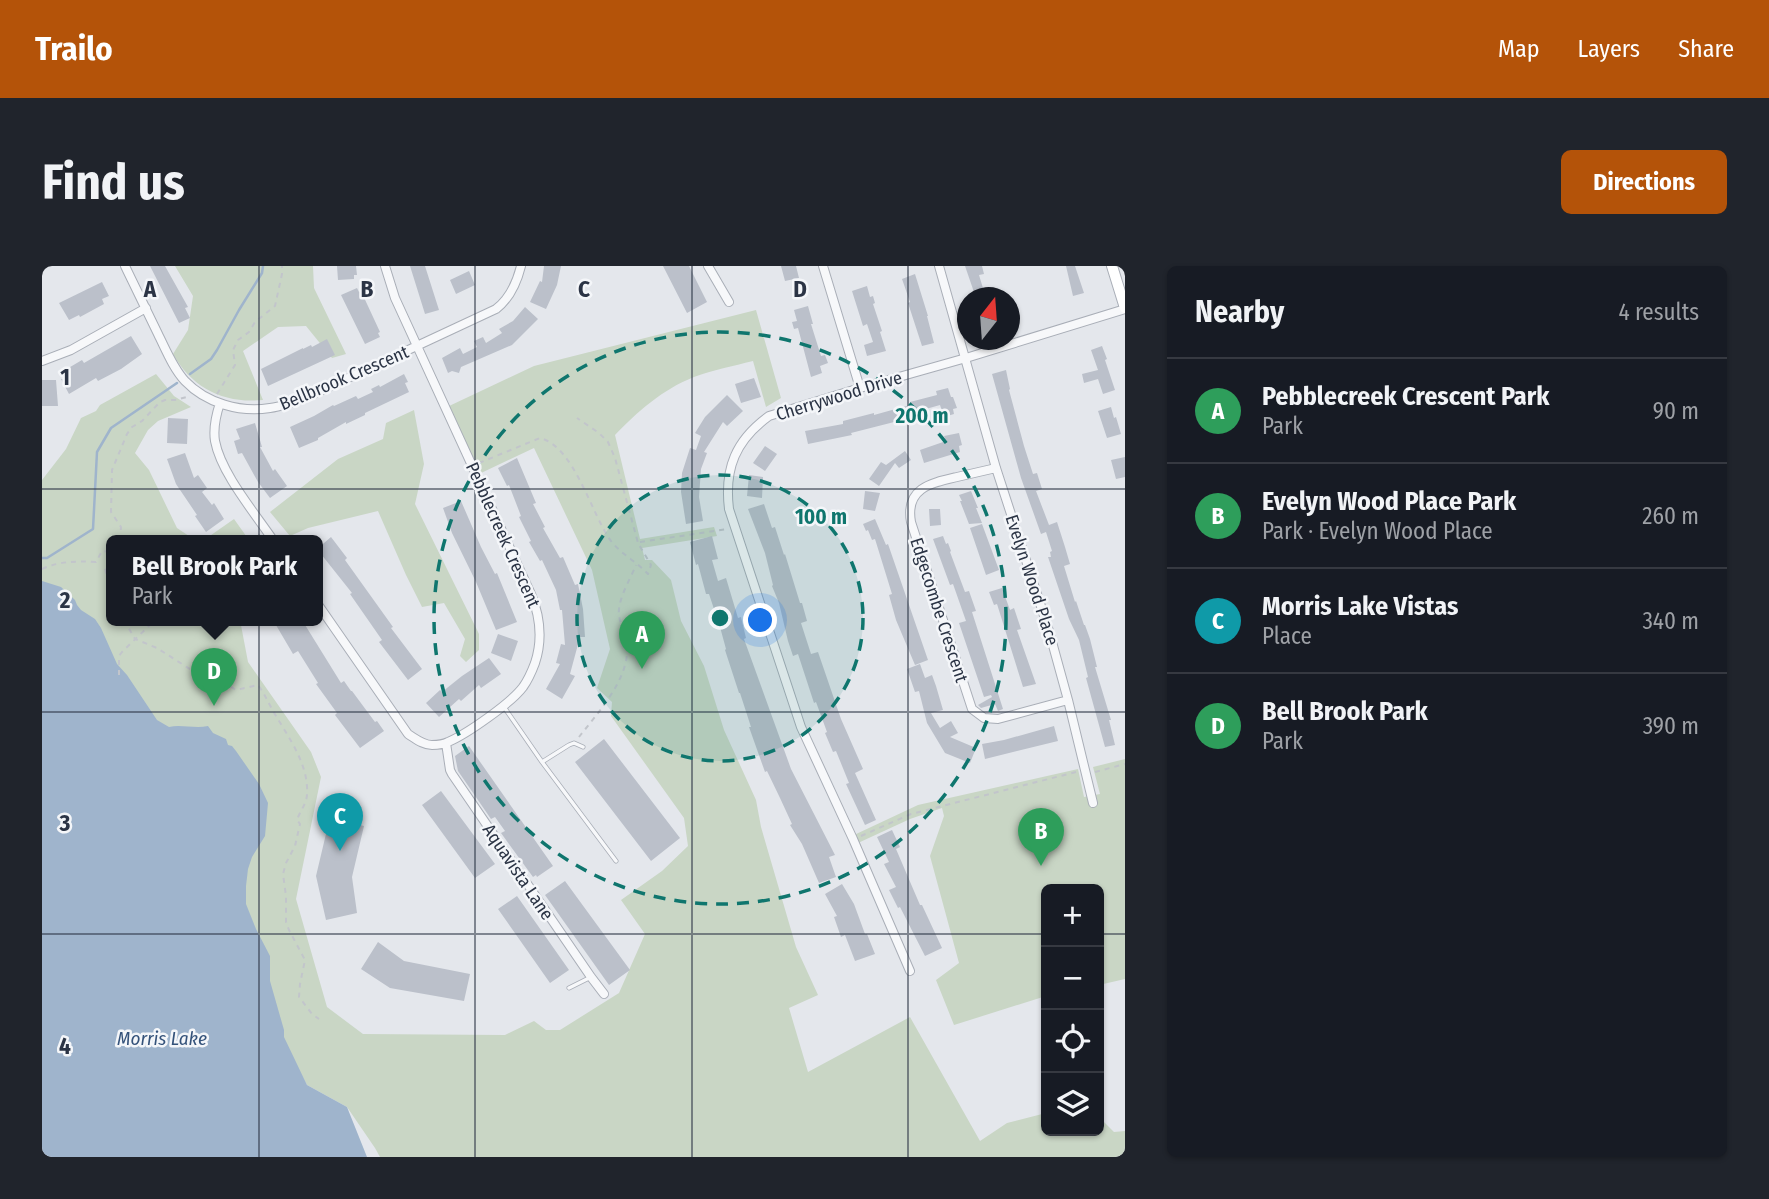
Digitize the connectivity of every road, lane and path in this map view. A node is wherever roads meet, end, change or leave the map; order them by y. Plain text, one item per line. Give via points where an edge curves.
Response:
1 (125, 266) edge
2 (282, 266) edge
3 (385, 266) edge
4 (521, 266) edge
5 (708, 266) edge
6 (823, 266) edge
7 (939, 266) edge
8 (1112, 266) edge
9 (729, 302) dead end
10 (146, 308) junction
11 (1125, 308) edge
12 (419, 346) junction
13 (966, 358) junction
14 (42, 361) edge
15 (860, 388) junction
16 (197, 391) junction
17 (217, 402) junction
18 (577, 418) dead end
19 (471, 466) junction
20 (996, 468) junction
21 (736, 528) junction
22 (120, 535) edge
23 (270, 535) edge
24 (638, 543) junction
25 (106, 551) edge
26 (636, 564) junction
27 (42, 569) edge
28 (323, 612) edge
29 (127, 626) edge
30 (149, 626) edge
31 (135, 639) junction
32 (119, 675) dead end
33 (1068, 700) junction
34 (502, 706) junction
35 (446, 743) junction
36 (574, 743) junction
37 (583, 747) dead end
38 (542, 762) junction
39 (1125, 764) edge
40 (1085, 771) junction
41 (1093, 803) dead end
42 (853, 839) junction
43 (617, 861) dead end
44 (910, 971) dead end
45 (591, 977) junction
46 (569, 988) dead end
47 (604, 994) dead end
48 (318, 1019) dead end

1 - 10 street, Bellbrook Crescent
2 - 17 path via 275,306 238,340 233,351 235,365
3 - 12 street, Pebblecreek Crescent
4 - 12 street, Bellbrook Crescent via 501,305
5 - 9 street
6 - 15 street
7 - 13 street, Evelyn Wood Place
8 - 11 street
10 - 14 street
10 - 16 street, Bellbrook Crescent via 174,365
11 - 13 street, Cherrywood Drive
12 - 17 street, Bellbrook Crescent via 288,404 249,410
12 - 19 street, Pebblecreek Crescent
13 - 15 street, Cherrywood Drive
13 - 20 street, Evelyn Wood Place
15 - 21 street, Cherrywood Drive via 769,416 748,435 727,478 729,509
16 - 17 street, Bellbrook Crescent
16 - 22 path via 160,402 127,434 112,470 111,512 121,527
17 - 23 street via 214,430 220,456
18 - 24 path via 608,442
19 - 26 path via 540,439 548,440 582,485 604,531
19 - 34 street, Pebblecreek Crescent via 539,617 535,664 523,686
20 - 33 street, Evelyn Wood Place
20 - 33 street, Edgecombe Crescent via 923,487 911,503 911,522 975,713 998,719
21 - 24 path
21 - 42 street, Cherrywood Drive via 801,727
24 - 26 path via 651,565 648,574
25 - 27 path via 96,562 65,562
26 - 36 path via 620,605 628,648 624,666 603,707
28 - 35 street via 408,734 426,744
29 - 31 path
30 - 31 path
31 - 32 path via 120,656
31 - 48 path via 214,683 236,690 258,685 297,752 307,781 307,799 297,820 298,839 283,874 286,922 305,960 299,997
33 - 40 street, Evelyn Wood Place
34 - 35 street, Pebblecreek Crescent
34 - 38 lane
35 - 45 street, Aquavista Lane via 452,774
36 - 37 lane
36 - 38 lane
38 - 43 lane
39 - 40 path
40 - 41 street, Evelyn Wood Place
40 - 42 path via 911,814
42 - 44 street, Cherrywood Drive
45 - 46 lane
45 - 47 street, Aquavista Lane

